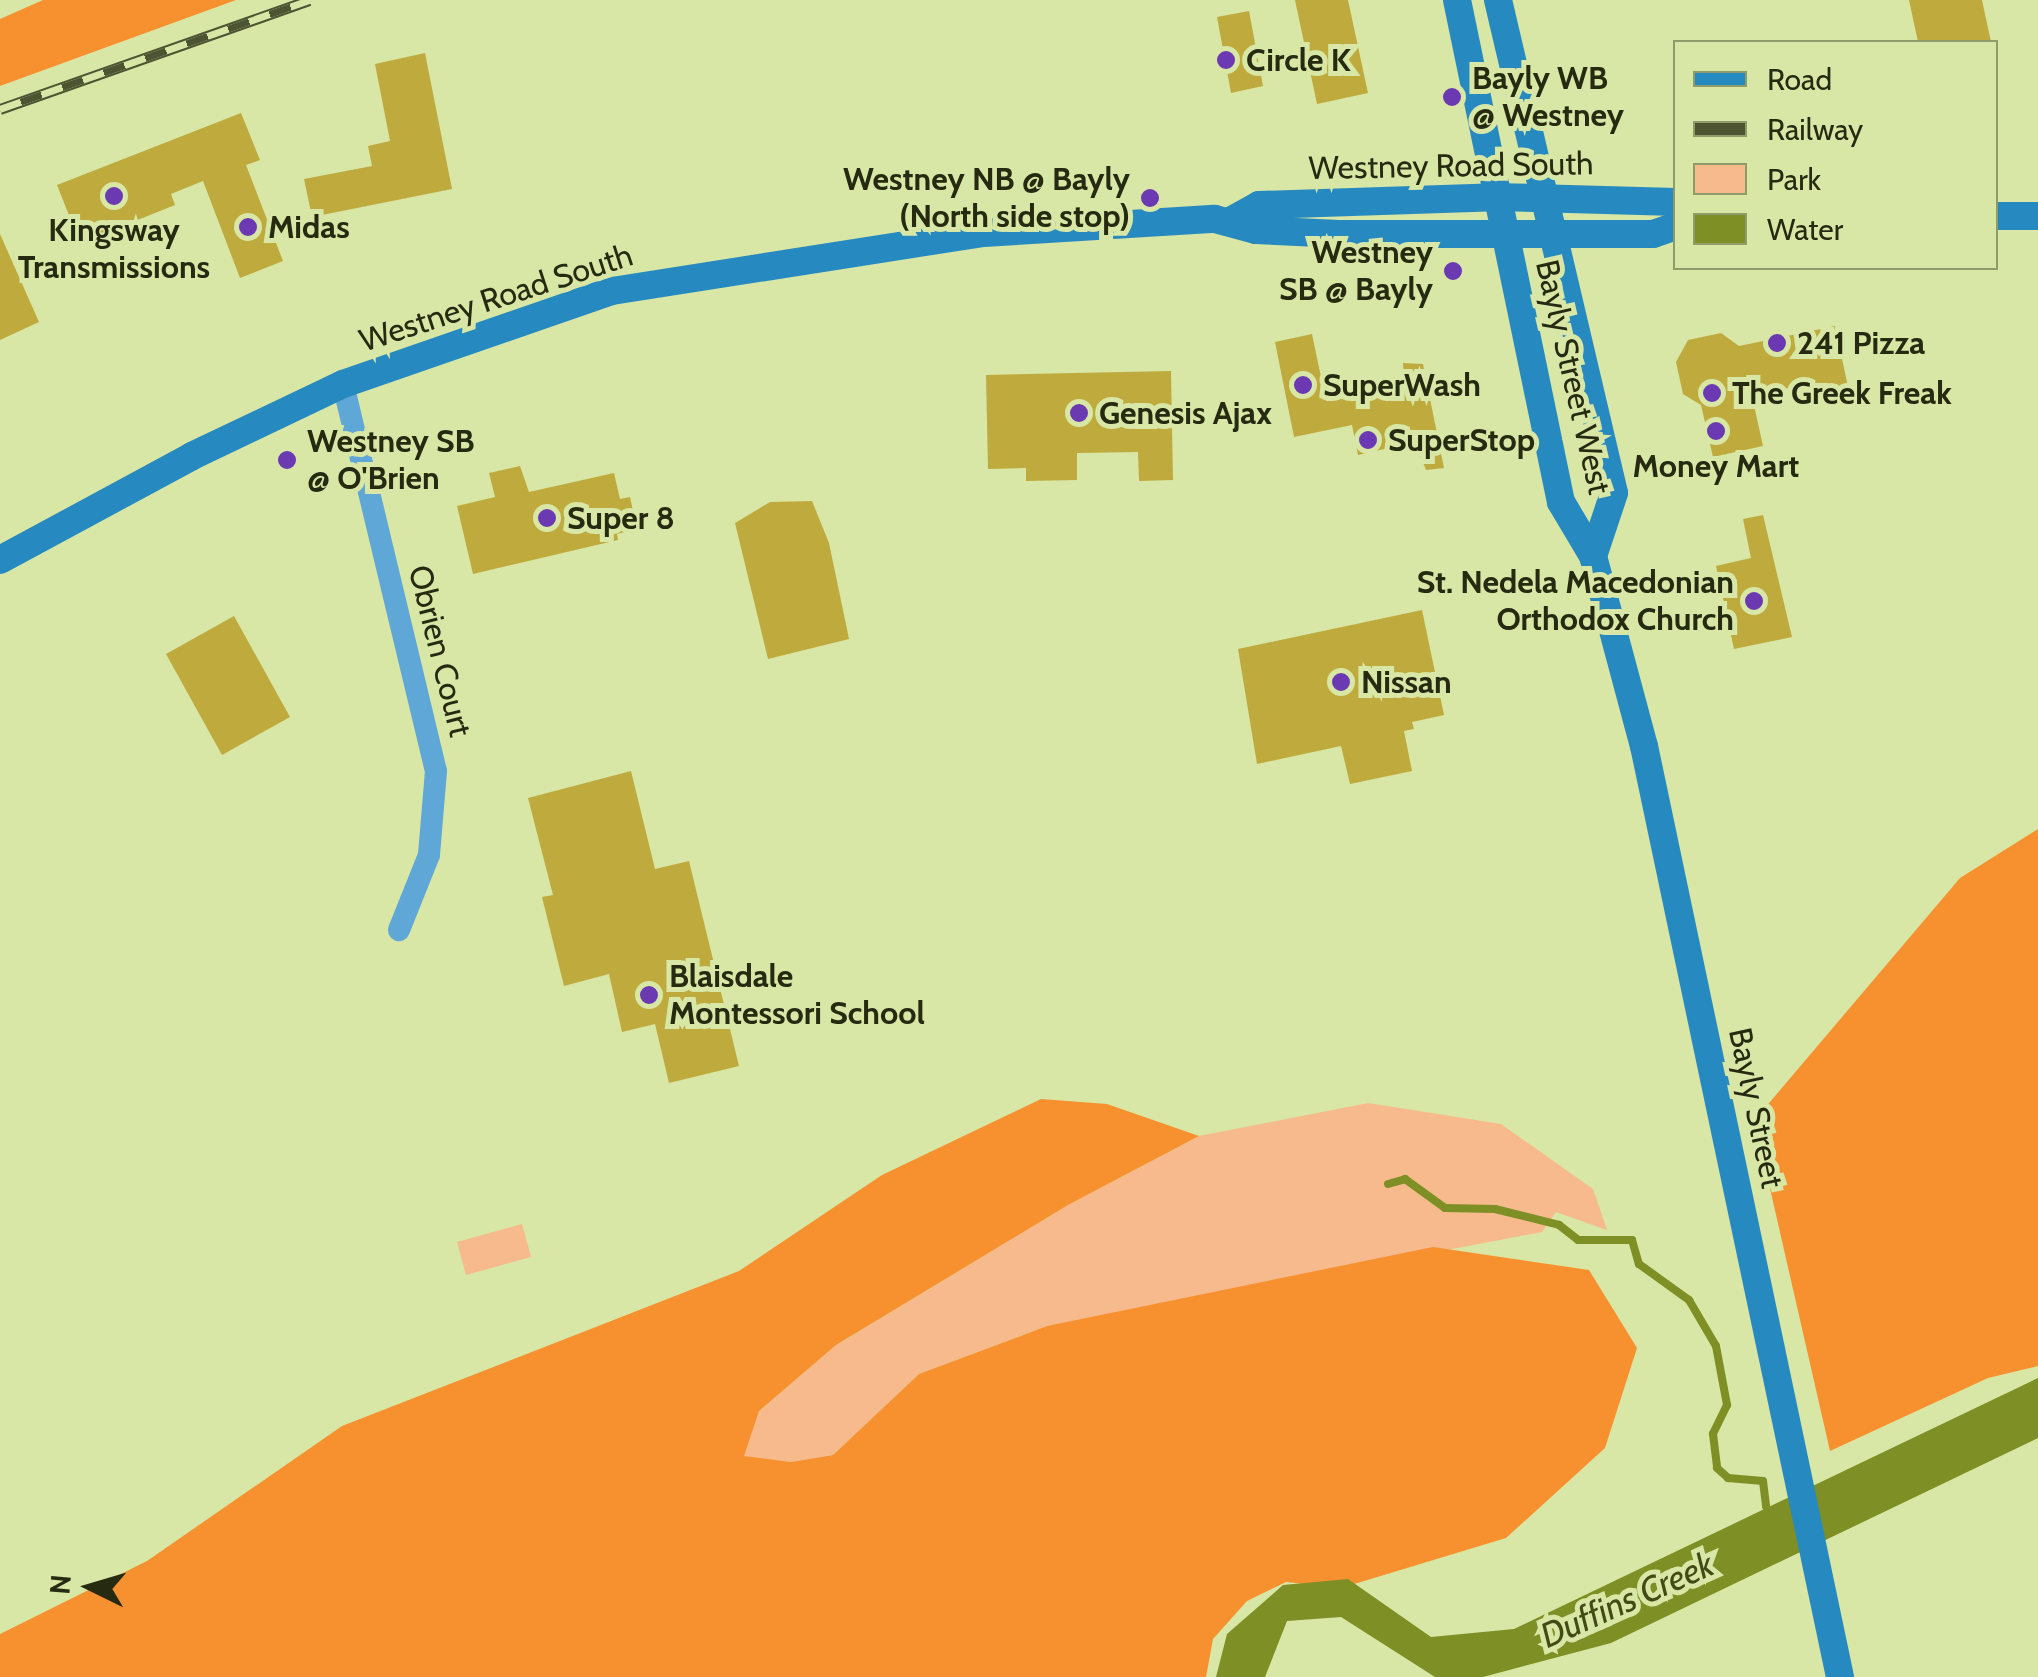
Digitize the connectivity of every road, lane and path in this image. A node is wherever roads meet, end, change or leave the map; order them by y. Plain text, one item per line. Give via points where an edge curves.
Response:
1 (1457, 0) edge
2 (1498, 0) edge
3 (1495, 197) junction
4 (1543, 198) junction
5 (1673, 202) edge
6 (1998, 216) edge
7 (2038, 216) edge
8 (1232, 220) junction
9 (1673, 227) edge
10 (1552, 234) junction
11 (1504, 235) junction
12 (343, 384) junction
13 (1593, 556) junction
14 (0, 560) edge
15 (399, 930) dead end
16 (1840, 1677) edge

1 - 3 main road, Bayly Street West
2 - 4 main road, Bayly Street West
3 - 4 main road, Westney Road South
3 - 8 main road, Westney Road South via 1259,205
3 - 11 main road, Bayly Street West
4 - 5 main road, Westney Road South
4 - 10 main road, Bayly Street West
6 - 7 main road
8 - 11 main road, Westney Road South via 1287,232
8 - 12 main road, Westney Road South via 983,232 612,291
9 - 10 main road, Westney Road South via 1654,234
10 - 11 main road, Westney Road South
10 - 13 main road, Bayly Street West via 1614,492
11 - 13 main road, Bayly Street West via 1561,502
12 - 14 main road, Westney Road South
12 - 15 street, Obrien Court via 436,771 429,855
13 - 16 main road, Bayly Street via 1644,746

